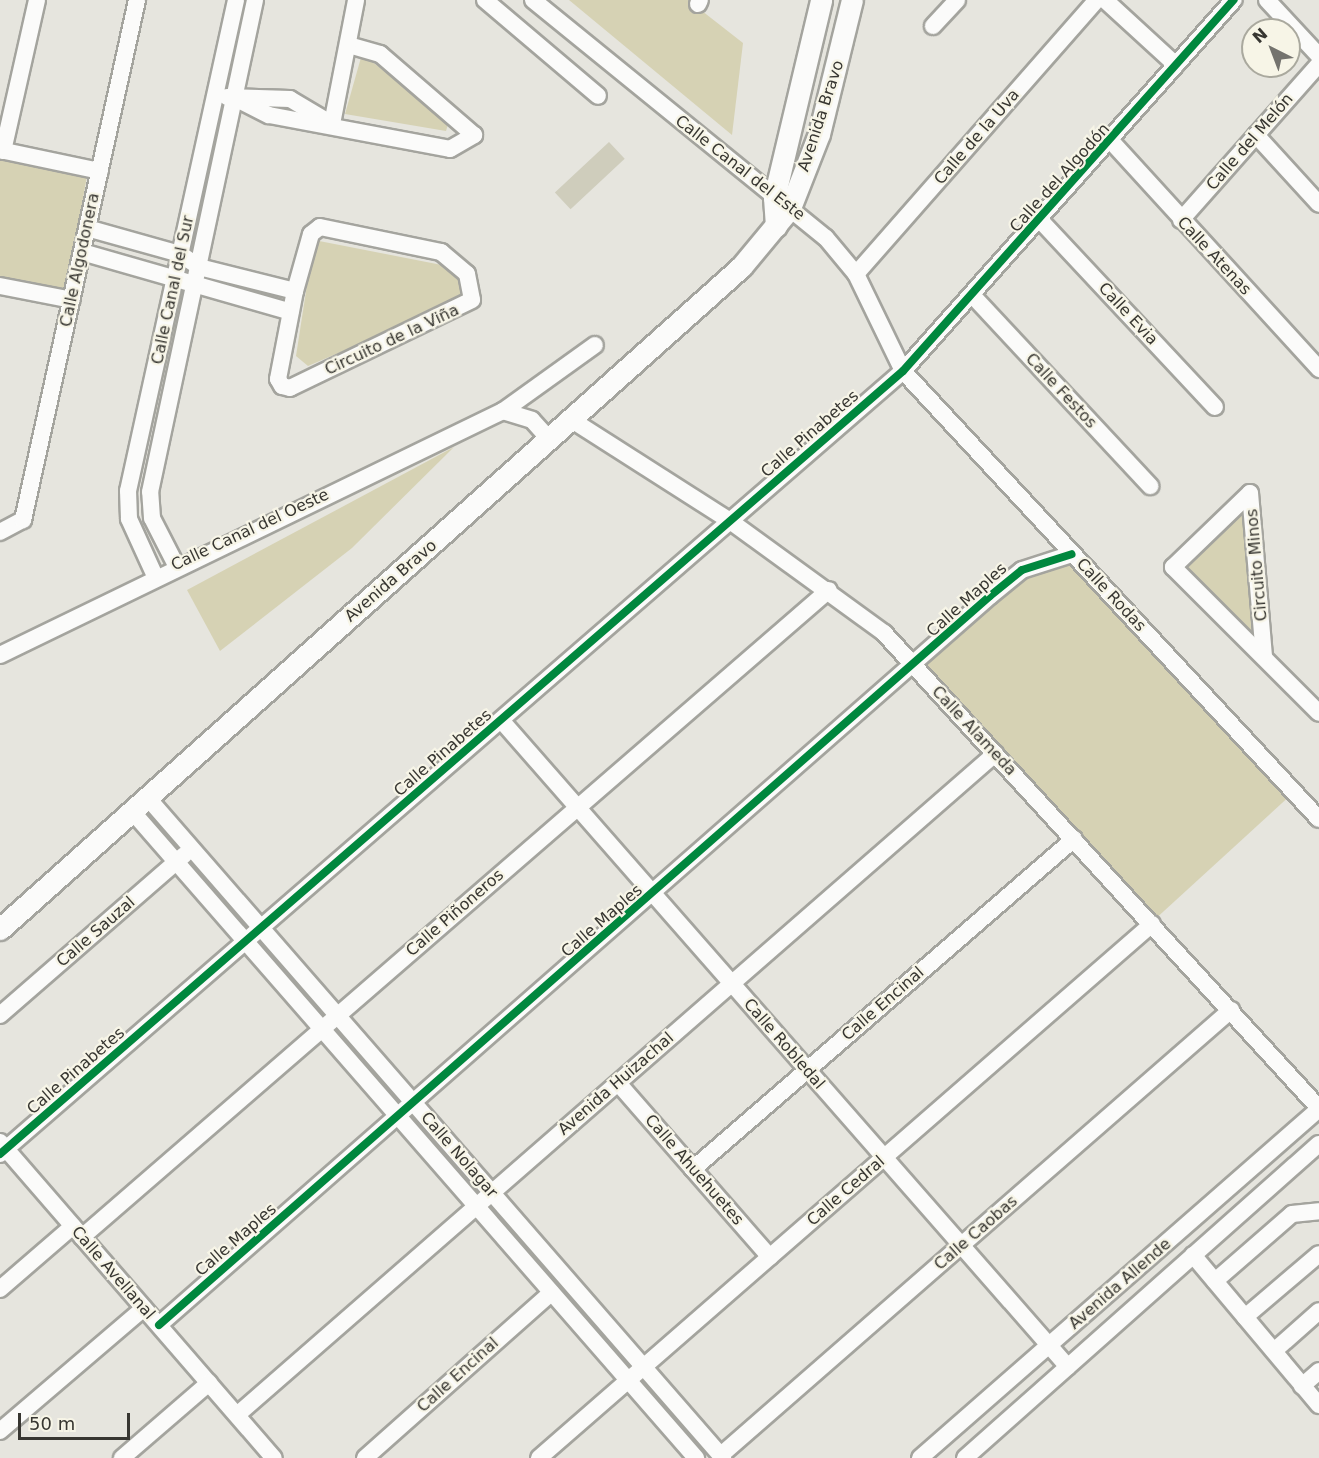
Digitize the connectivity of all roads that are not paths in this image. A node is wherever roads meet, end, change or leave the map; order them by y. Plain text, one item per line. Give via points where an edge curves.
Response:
1 (37, 0) edge
2 (137, 0) edge
3 (236, 0) edge
4 (255, 0) edge
5 (356, 0) edge
6 (484, 0) edge
7 (533, 0) edge
8 (821, 0) edge
9 (851, 0) edge
10 (957, 0) edge
11 (1097, 0) edge
12 (1105, 0) edge
13 (1233, 0) edge
14 (1267, 0) edge
15 (933, 26) dead end
16 (348, 45) junction
17 (1319, 56) edge
18 (1319, 64) edge
19 (1176, 65) junction
20 (215, 94) junction
21 (598, 96) dead end
22 (235, 98) junction
23 (332, 124) junction
24 (1256, 135) junction
25 (1111, 141) junction
26 (2, 151) edge
27 (100, 171) junction
28 (782, 203) junction
29 (1319, 204) edge
30 (1040, 220) junction
31 (1181, 220) junction
32 (87, 228) junction
33 (82, 252) junction
34 (180, 254) junction
35 (199, 267) junction
36 (856, 274) junction
37 (176, 276) junction
38 (0, 286) edge
39 (195, 288) junction
40 (295, 291) junction
41 (973, 296) junction
42 (72, 300) junction
43 (291, 312) junction
44 (596, 345) dead end
45 (1319, 369) edge
46 (903, 371) junction
47 (1215, 407) dead end
48 (503, 411) junction
49 (572, 420) junction
50 (550, 440) junction
51 (1150, 486) dead end
52 (730, 522) junction
53 (0, 532) edge
54 (1072, 554) junction
55 (176, 565) junction
56 (154, 576) junction
57 (829, 590) junction
58 (0, 655) edge
59 (1264, 656) junction
60 (914, 666) junction
61 (1319, 713) edge
62 (501, 720) junction
63 (995, 753) junction
64 (139, 804) junction
65 (577, 807) junction
66 (1319, 819) edge
67 (1074, 839) junction
68 (191, 848) junction
69 (176, 861) junction
70 (653, 894) junction
71 (1152, 924) junction
72 (261, 928) junction
73 (0, 929) edge
74 (246, 942) junction
75 (731, 983) junction
76 (1231, 1010) junction
77 (0, 1015) edge
78 (337, 1015) junction
79 (322, 1029) junction
80 (807, 1070) junction
81 (618, 1083) junction
82 (414, 1103) junction
83 (1319, 1108) edge
84 (398, 1117) junction
85 (1319, 1144) edge
86 (2, 1148) edge
87 (884, 1158) junction
88 (693, 1169) junction
89 (492, 1192) junction
90 (476, 1206) junction
91 (1319, 1211) edge
92 (77, 1231) junction
93 (961, 1246) junction
94 (1319, 1254) edge
95 (1193, 1255) junction
96 (770, 1257) junction
97 (1215, 1281) junction
98 (0, 1289) edge
99 (552, 1293) junction
100 (144, 1308) junction
101 (1319, 1311) edge
102 (1245, 1317) junction
103 (159, 1325) junction
104 (1049, 1346) junction
105 (1274, 1351) junction
106 (644, 1367) junction
107 (1068, 1367) junction
108 (1319, 1371) edge
109 (628, 1380) junction
110 (209, 1383) junction
111 (1302, 1386) junction
112 (1319, 1405) edge
113 (237, 1415) junction
114 (0, 1431) edge
115 (722, 1457) edge
116 (122, 1458) edge
117 (274, 1458) edge
118 (364, 1458) edge
119 (539, 1458) edge
120 (696, 1458) edge
121 (920, 1458) edge
122 (965, 1458) edge

1 - 26 street
2 - 27 street, Calle Algodonera
3 - 20 street, Calle Canal del Sur
4 - 22 street, Calle Canal del Sur
5 - 16 street
6 - 21 street
7 - 28 street, Calle Canal del Este
8 - 28 main road, Avenida Bravo
9 - 28 main road, Avenida Bravo via 819,134
10 - 15 street
11 - 36 street, Calle de la Uva
12 - 19 street
13 - 19 street, Calle del Algodón
14 - 17 street
16 - 23 street
16 - 23 street via 380,54 474,135 450,149
18 - 24 street, Calle del Melón
19 - 25 street, Calle del Algodón
20 - 22 street
20 - 34 street, Calle Canal del Sur
22 - 23 street via 269,115
22 - 35 street, Calle Canal del Sur
24 - 29 street
24 - 31 street, Calle del Melón
25 - 30 street, Calle del Algodón
25 - 31 street, Calle Atenas
26 - 27 street
27 - 32 street, Calle Algodonera
28 - 36 street, Calle Canal del Este
28 - 49 main road, Avenida Bravo via 776,226 704,304
30 - 41 street, Calle del Algodón
30 - 47 street, Calle Evia
31 - 45 street, Calle Atenas
32 - 33 street, Calle Algodonera
32 - 34 street
33 - 37 street
33 - 42 street, Calle Algodonera
34 - 35 street
34 - 37 street, Calle Canal del Sur
35 - 39 street, Calle Canal del Sur
35 - 40 street
36 - 46 street, Calle Canal del Este
37 - 39 street
37 - 56 street, Calle Canal del Sur via 128,491 129,519
38 - 42 street
39 - 43 street
39 - 55 street, Calle Canal del Sur via 150,492 152,518
40 - 43 street, Circuito de la Viña
40 - 43 street, Circuito de la Viña via 311,234 321,226 441,252 463,269 474,294 469,303 290,388 278,379
41 - 46 street, Calle del Algodón
41 - 51 street, Calle Festos
42 - 53 street, Calle Algodonera via 23,520
44 - 48 street, Calle Canal del Oeste
46 - 52 street, Calle Pinabetes
46 - 54 street, Calle Rodas
48 - 50 street via 532,420
48 - 55 street, Calle Canal del Oeste
49 - 50 main road, Avenida Bravo
49 - 52 street, Calle Alameda
50 - 64 main road, Avenida Bravo
52 - 57 street, Calle Alameda
52 - 62 street, Calle Pinabetes
54 - 60 street, Calle Maples via 1022,570
54 - 66 street, Calle Rodas
55 - 56 street, Calle Canal del Oeste
56 - 58 street, Calle Canal del Oeste
57 - 60 street, Calle Alameda via 857,609
57 - 65 street, Calle Piñoneros
59 - 59 street, Circuito Minos via 1173,567 1250,493 1252,517
59 - 61 street, Circuito Minos
60 - 63 street, Calle Alameda
60 - 70 street, Calle Maples
62 - 65 street, Calle Robledal
62 - 72 street, Calle Pinabetes
63 - 67 street, Calle Alameda
63 - 75 street, Avenida Huizachal
64 - 68 street, Calle Nolagar
64 - 69 street, Calle Nolagar
64 - 73 main road, Avenida Bravo
65 - 70 street, Calle Robledal
65 - 78 street, Calle Piñoneros
67 - 71 street, Calle Alameda
67 - 80 street, Calle Encinal
68 - 69 street, Calle Sauzal
68 - 72 street, Calle Nolagar
69 - 74 street, Calle Nolagar
69 - 77 street, Calle Sauzal
70 - 75 street, Calle Robledal
70 - 82 street, Calle Maples
71 - 76 street, Calle Alameda
71 - 87 street, Calle Cedral
72 - 74 street, Calle Pinabetes
72 - 78 street, Calle Nolagar
74 - 79 street, Calle Nolagar
74 - 86 street, Calle Pinabetes
75 - 80 street, Calle Robledal
75 - 81 street, Avenida Huizachal
76 - 83 street, Calle Alameda
76 - 93 street, Calle Caobas
78 - 79 street, Calle Piñoneros
78 - 82 street, Calle Nolagar
79 - 84 street, Calle Nolagar
79 - 92 street, Calle Piñoneros
80 - 87 street, Calle Robledal
80 - 88 street, Calle Encinal
81 - 88 street, Calle Ahuehuetes
81 - 89 street, Avenida Huizachal
82 - 84 street, Calle Maples
82 - 89 street, Calle Nolagar
83 - 104 street, Avenida Allende
84 - 90 street, Calle Nolagar
84 - 103 street, Calle Maples
85 - 95 street, Avenida Allende
86 - 92 street, Calle Avellanal
87 - 93 street, Calle Robledal
87 - 96 street, Calle Cedral
88 - 96 street, Calle Ahuehuetes
89 - 90 street, Avenida Huizachal
89 - 106 street, Calle Nolagar
90 - 99 street, Calle Nolagar
90 - 113 street, Avenida Huizachal
91 - 97 street via 1292,1214
92 - 98 street, Calle Piñoneros
92 - 100 street, Calle Avellanal
93 - 104 street, Calle Robledal
93 - 115 street, Calle Caobas
94 - 102 street
95 - 97 street
95 - 107 street, Avenida Allende
96 - 106 street, Calle Cedral
97 - 102 street
99 - 109 street, Calle Nolagar
99 - 118 street, Calle Encinal
100 - 103 street, Calle Avellanal
100 - 114 street
101 - 105 street
102 - 105 street
103 - 110 street, Calle Avellanal
104 - 107 street, Calle Robledal
104 - 121 street, Avenida Allende
105 - 111 street
106 - 109 street, Calle Cedral
106 - 115 street, Calle Nolagar
107 - 122 street, Avenida Allende
108 - 111 street
109 - 119 street, Calle Cedral
109 - 120 street, Calle Nolagar
110 - 113 street, Calle Avellanal
110 - 116 street
111 - 112 street
113 - 117 street, Calle Avellanal

